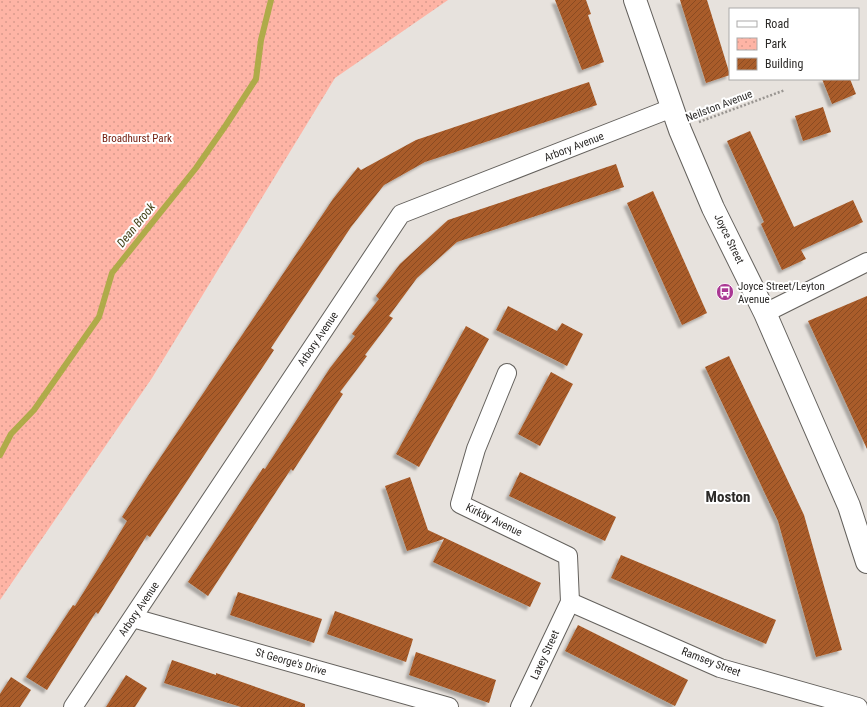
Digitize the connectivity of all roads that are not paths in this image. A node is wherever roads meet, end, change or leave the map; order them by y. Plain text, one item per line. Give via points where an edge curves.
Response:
1 (635, 0) edge
2 (672, 108) junction
3 (867, 262) edge
4 (765, 313) junction
5 (507, 373) dead end
6 (867, 562) edge
7 (570, 602) junction
8 (133, 618) junction
9 (73, 707) edge
10 (449, 707) edge
11 (520, 707) edge
12 (858, 707) edge

1 - 2 street, Joyce Street
2 - 4 street, Joyce Street via 713,208
2 - 8 street, Arbory Avenue via 401,214
3 - 4 street
4 - 6 street, Joyce Street via 849,506
5 - 7 street, Kirkby Avenue via 476,449 460,504 568,556
7 - 11 street, Laxey Street
7 - 12 street, Ramsey Street via 720,668
8 - 9 street, Arbory Avenue
8 - 10 street, St George's Drive

